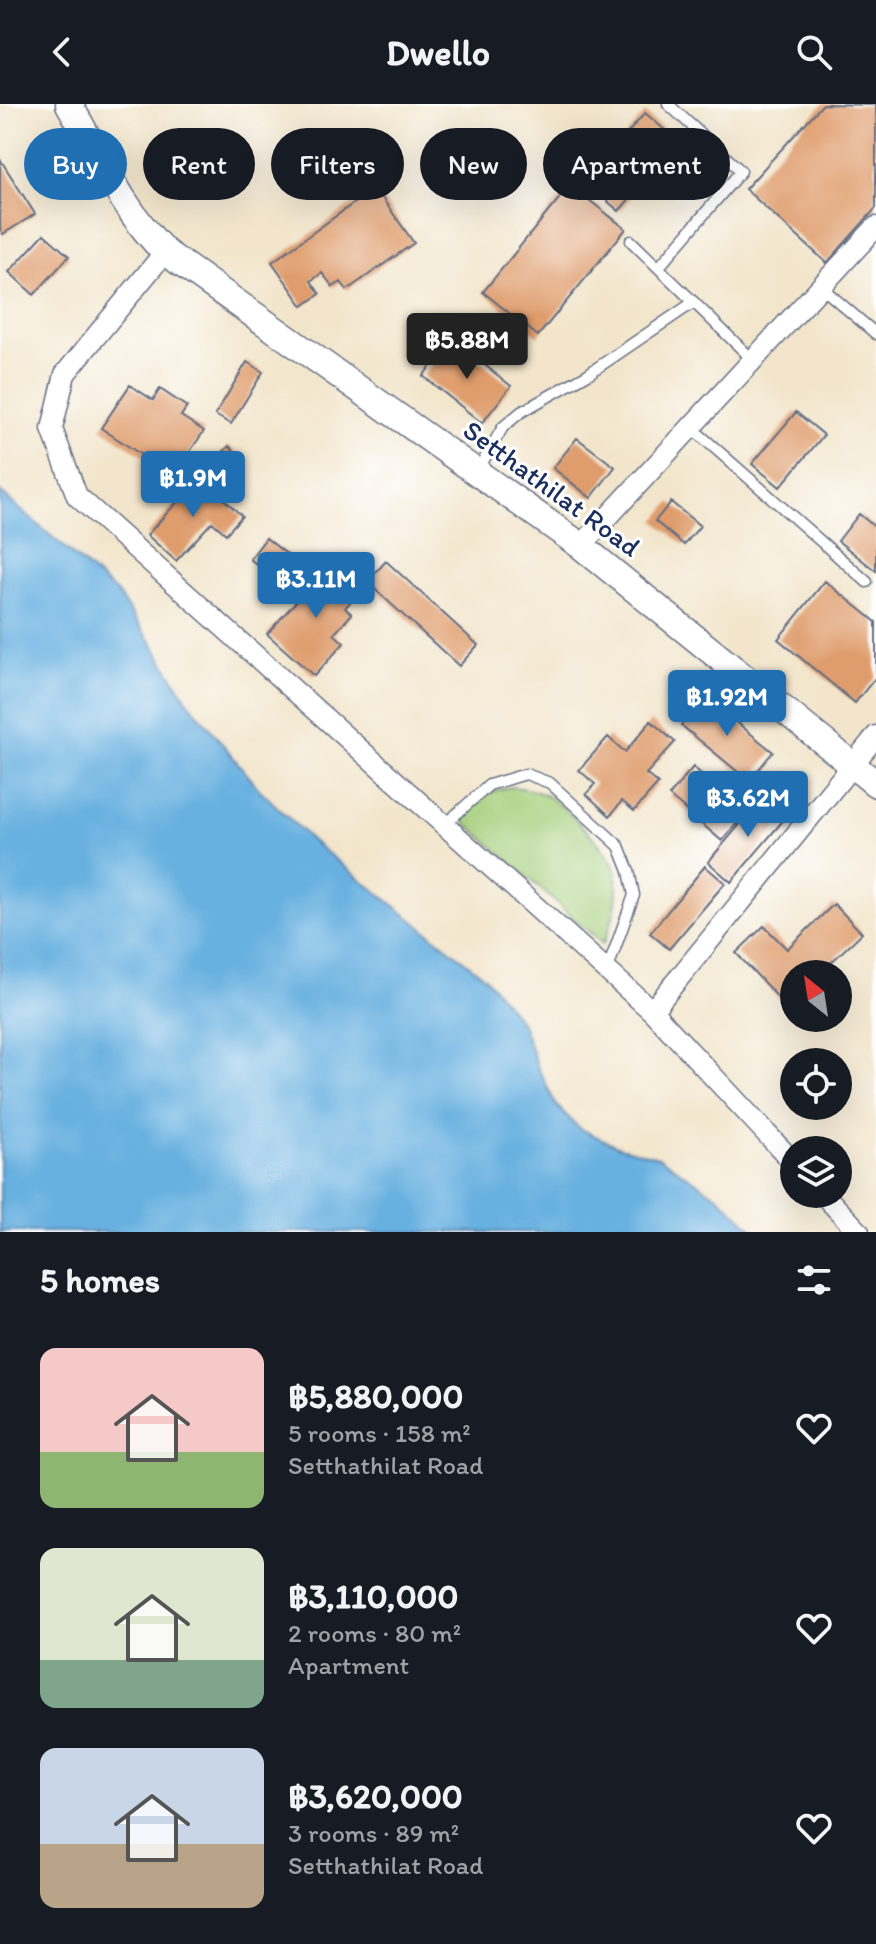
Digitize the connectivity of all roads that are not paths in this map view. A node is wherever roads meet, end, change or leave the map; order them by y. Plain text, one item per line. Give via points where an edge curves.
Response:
1 (69, 104) edge
2 (668, 104) edge
3 (876, 227) edge
4 (631, 241) dead end
5 (165, 252) junction
6 (659, 267) junction
7 (820, 286) junction
8 (694, 302) junction
9 (876, 334) edge
10 (754, 361) junction
11 (692, 428) junction
12 (477, 472) junction
13 (581, 546) junction
14 (867, 582) dead end
15 (876, 736) edge
16 (852, 764) junction
17 (876, 784) edge
18 (444, 825) junction
19 (607, 971) junction
20 (652, 1011) junction
21 (780, 1148) edge
22 (836, 1208) edge
23 (859, 1232) edge

1 - 5 street, Setthathilat Road via 129,209
2 - 6 lane via 741,171
3 - 7 street
4 - 6 lane
5 - 12 street, Setthathilat Road
5 - 18 street via 65,374 52,429 77,496
6 - 8 lane
7 - 9 lane
7 - 10 street
8 - 10 lane
8 - 12 lane via 521,412 503,427
10 - 11 street
11 - 13 street
11 - 14 lane
12 - 13 street, Setthathilat Road
13 - 16 street, Setthathilat Road
15 - 16 street
16 - 17 street, Setthathilat Road
16 - 20 street
18 - 19 street
18 - 19 lane via 489,785 526,774 550,783 619,846 629,871 634,895
19 - 20 street
20 - 21 street
22 - 23 street

